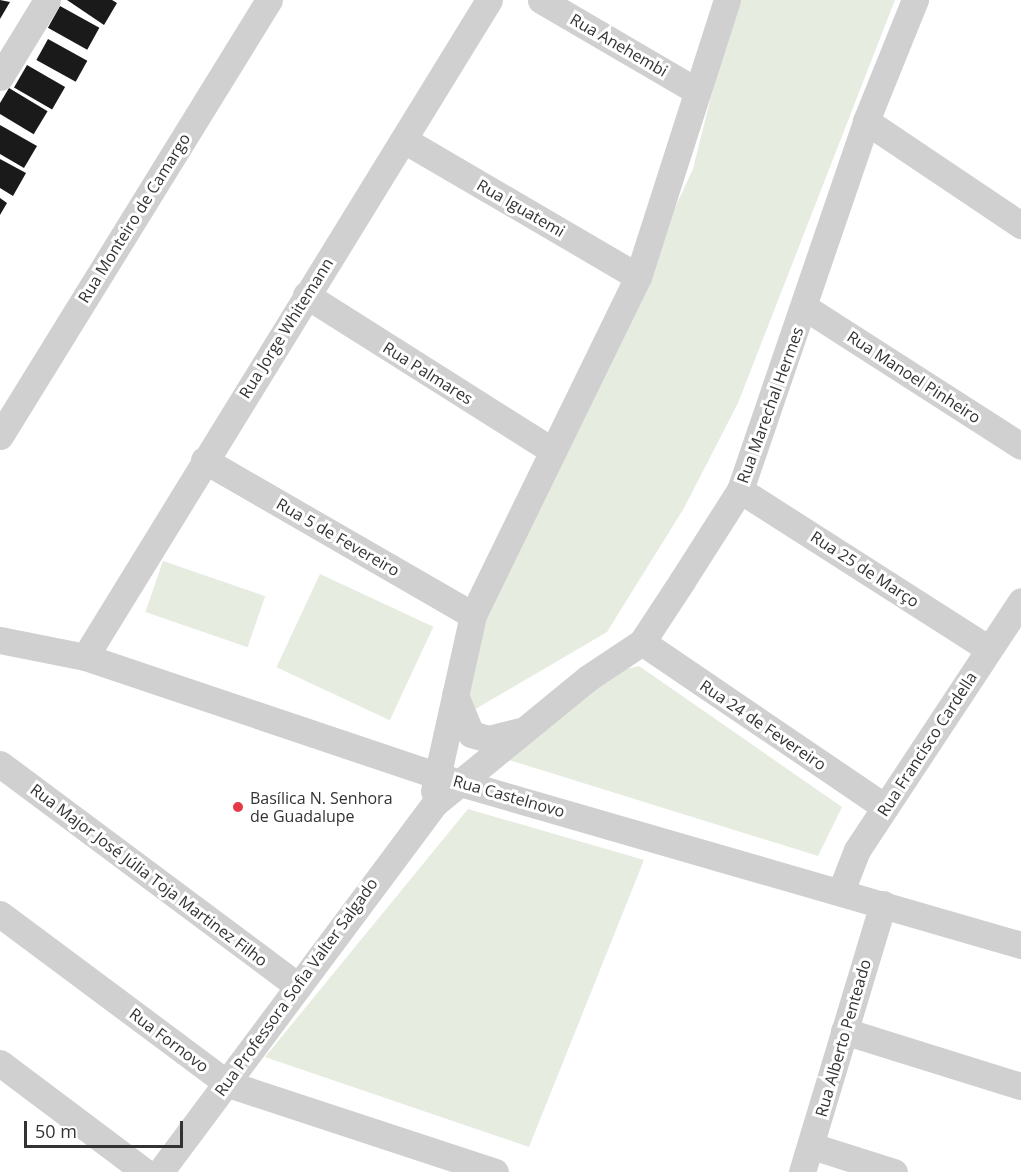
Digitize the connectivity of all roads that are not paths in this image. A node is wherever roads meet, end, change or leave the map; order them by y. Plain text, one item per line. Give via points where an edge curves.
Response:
1 (47, 0) edge
2 (269, 0) edge
3 (489, 0) edge
4 (541, 0) edge
5 (727, 0) edge
6 (915, 0) edge
7 (0, 77) edge
8 (697, 91) junction
9 (866, 122) junction
10 (404, 140) junction
11 (1021, 225) edge
12 (638, 277) junction
13 (306, 295) junction
14 (806, 308) junction
15 (0, 436) edge
16 (1021, 446) edge
17 (551, 450) junction
18 (204, 460) junction
19 (740, 490) junction
20 (1021, 601) edge
21 (472, 615) junction
22 (0, 640) edge
23 (642, 642) junction
24 (989, 649) junction
25 (85, 657) junction
26 (455, 696) junction
27 (525, 729) junction
28 (0, 764) edge
29 (446, 778) junction
30 (885, 807) junction
31 (841, 891) junction
32 (883, 904) junction
33 (0, 914) edge
34 (1020, 943) edge
35 (298, 986) junction
36 (844, 1031) junction
37 (0, 1064) edge
38 (228, 1084) junction
39 (1021, 1086) edge
40 (812, 1146) junction
41 (145, 1172) edge
42 (160, 1172) edge
43 (495, 1172) edge
44 (802, 1172) edge
45 (894, 1172) edge

1 - 7 street
2 - 15 street, Rua Monteiro de Camargo
3 - 10 street, Rua Jorge Whitemann
4 - 8 street, Rua Anehembi
5 - 8 street
6 - 9 street, Rua Marechal Hermes
8 - 12 street
9 - 11 street
9 - 14 street, Rua Marechal Hermes
10 - 12 street, Rua Iguatemi
10 - 13 street, Rua Jorge Whitemann
12 - 17 street
13 - 17 street, Rua Palmares
13 - 18 street, Rua Jorge Whitemann
14 - 16 street, Rua Manoel Pinheiro
14 - 19 street, Rua Marechal Hermes
17 - 21 street
18 - 21 street, Rua 5 de Fevereiro
18 - 25 street, Rua Jorge Whitemann
19 - 23 street, Rua Marechal Hermes
19 - 24 street, Rua 25 de Março
20 - 24 street, Rua Francisco Cardella
21 - 26 street
22 - 25 street, Rua Castelnovo
23 - 27 street, Rua Marechal Hermes
23 - 30 street, Rua 24 de Fevereiro
24 - 30 street, Rua Francisco Cardella
25 - 29 street, Rua Castelnovo
26 - 27 street via 471,734 488,739
26 - 29 street
27 - 29 street, Rua Marechal Hermes
28 - 35 street, Rua Major José Júlia Toja Martinez Filho
29 - 31 street, Rua Castelnovo
29 - 35 street, Rua Professora Sofia Valter Salgado via 434,804
30 - 31 street, Rua Francisco Cardella via 857,850
31 - 32 street, Rua Castelnovo
32 - 34 street, Rua Castelnovo
32 - 36 street, Rua Alberto Penteado
33 - 38 street, Rua Fornovo
35 - 38 street, Rua Professora Sofia Valter Salgado
36 - 39 street
36 - 40 street, Rua Alberto Penteado
37 - 41 street
38 - 42 street, Rua Professora Sofia Valter Salgado
38 - 43 street, Rua Fornovo
40 - 44 street, Rua Alberto Penteado
40 - 45 street

